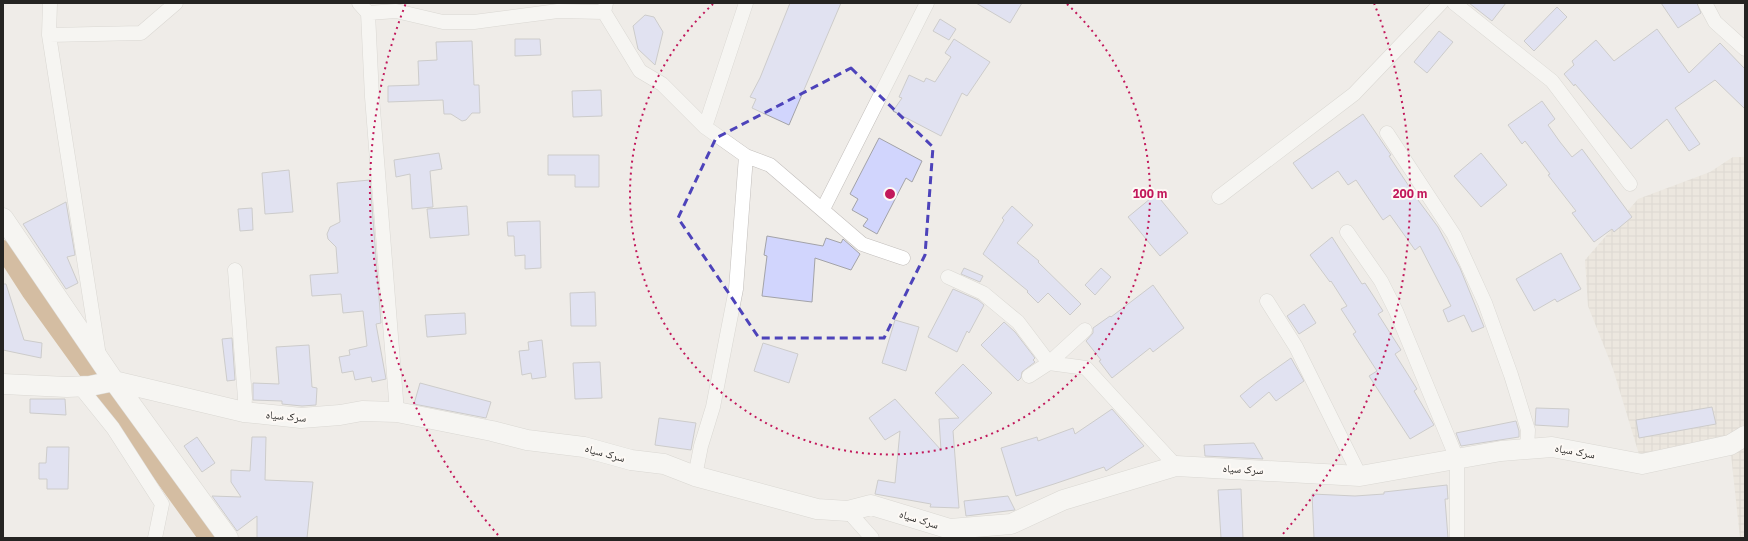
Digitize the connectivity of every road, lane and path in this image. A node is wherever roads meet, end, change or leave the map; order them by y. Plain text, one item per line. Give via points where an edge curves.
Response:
1 (50, 3) edge
2 (176, 3) edge
3 (746, 3) edge
4 (927, 3) edge
5 (1441, 3) edge
6 (1454, 3) edge
7 (1705, 3) edge
8 (396, 7) edge
9 (605, 7) edge
10 (364, 8) edge
11 (49, 35) junction
12 (1745, 50) edge
13 (705, 127) junction
14 (1387, 134) dead end
15 (746, 156) junction
16 (1630, 184) dead end
17 (1219, 197) dead end
18 (823, 209) junction
19 (3, 218) edge
20 (1348, 232) dead end
21 (903, 258) dead end
22 (235, 270) dead end
23 (948, 277) dead end
24 (1267, 300) dead end
25 (1085, 330) dead end
26 (100, 360) junction
27 (1049, 363) junction
28 (1029, 376) dead end
29 (3, 384) edge
30 (98, 384) junction
31 (244, 412) junction
32 (397, 412) junction
33 (1745, 436) edge
34 (1527, 449) junction
35 (1457, 459) junction
36 (1176, 466) junction
37 (695, 476) junction
38 (1360, 476) junction
39 (848, 511) junction
40 (155, 538) edge
41 (228, 538) edge
42 (872, 538) edge
43 (1457, 538) edge

1 - 11 street
2 - 11 street via 141,33
3 - 13 street
4 - 18 street
5 - 17 street via 1354,94
6 - 16 street via 1552,81
7 - 12 street via 1715,22
8 - 9 street via 443,22 474,22
8 - 10 street
9 - 13 street via 640,71 662,84
10 - 32 street
11 - 26 street
13 - 15 street
14 - 34 street via 1454,235 1485,303 1524,416 1528,430
15 - 18 street via 770,165
15 - 37 street via 736,289 713,407 700,446
18 - 21 street via 862,244
19 - 26 street
20 - 35 street via 1381,281 1396,311
22 - 31 street
23 - 27 street via 983,293 1018,322
24 - 38 street via 1296,347
25 - 27 street
26 - 30 street
27 - 28 street
27 - 36 street via 1086,368
29 - 30 street, سرک سیاه
30 - 31 street, سرک سیاه
30 - 40 street via 113,428 162,504
30 - 41 street
31 - 32 street, سرک سیاه via 301,418 362,411
32 - 37 street, سرک سیاه via 527,440 584,447 631,460 664,464
33 - 34 street, سرک سیاه via 1730,445 1642,464 1552,447
34 - 35 street, سرک سیاه
35 - 38 street, سرک سیاه
35 - 43 street
36 - 38 street, سرک سیاه
36 - 39 street, سرک سیاه via 1064,500 1011,524 950,529 871,505
37 - 39 street, سرک سیاه via 817,509
39 - 42 street

